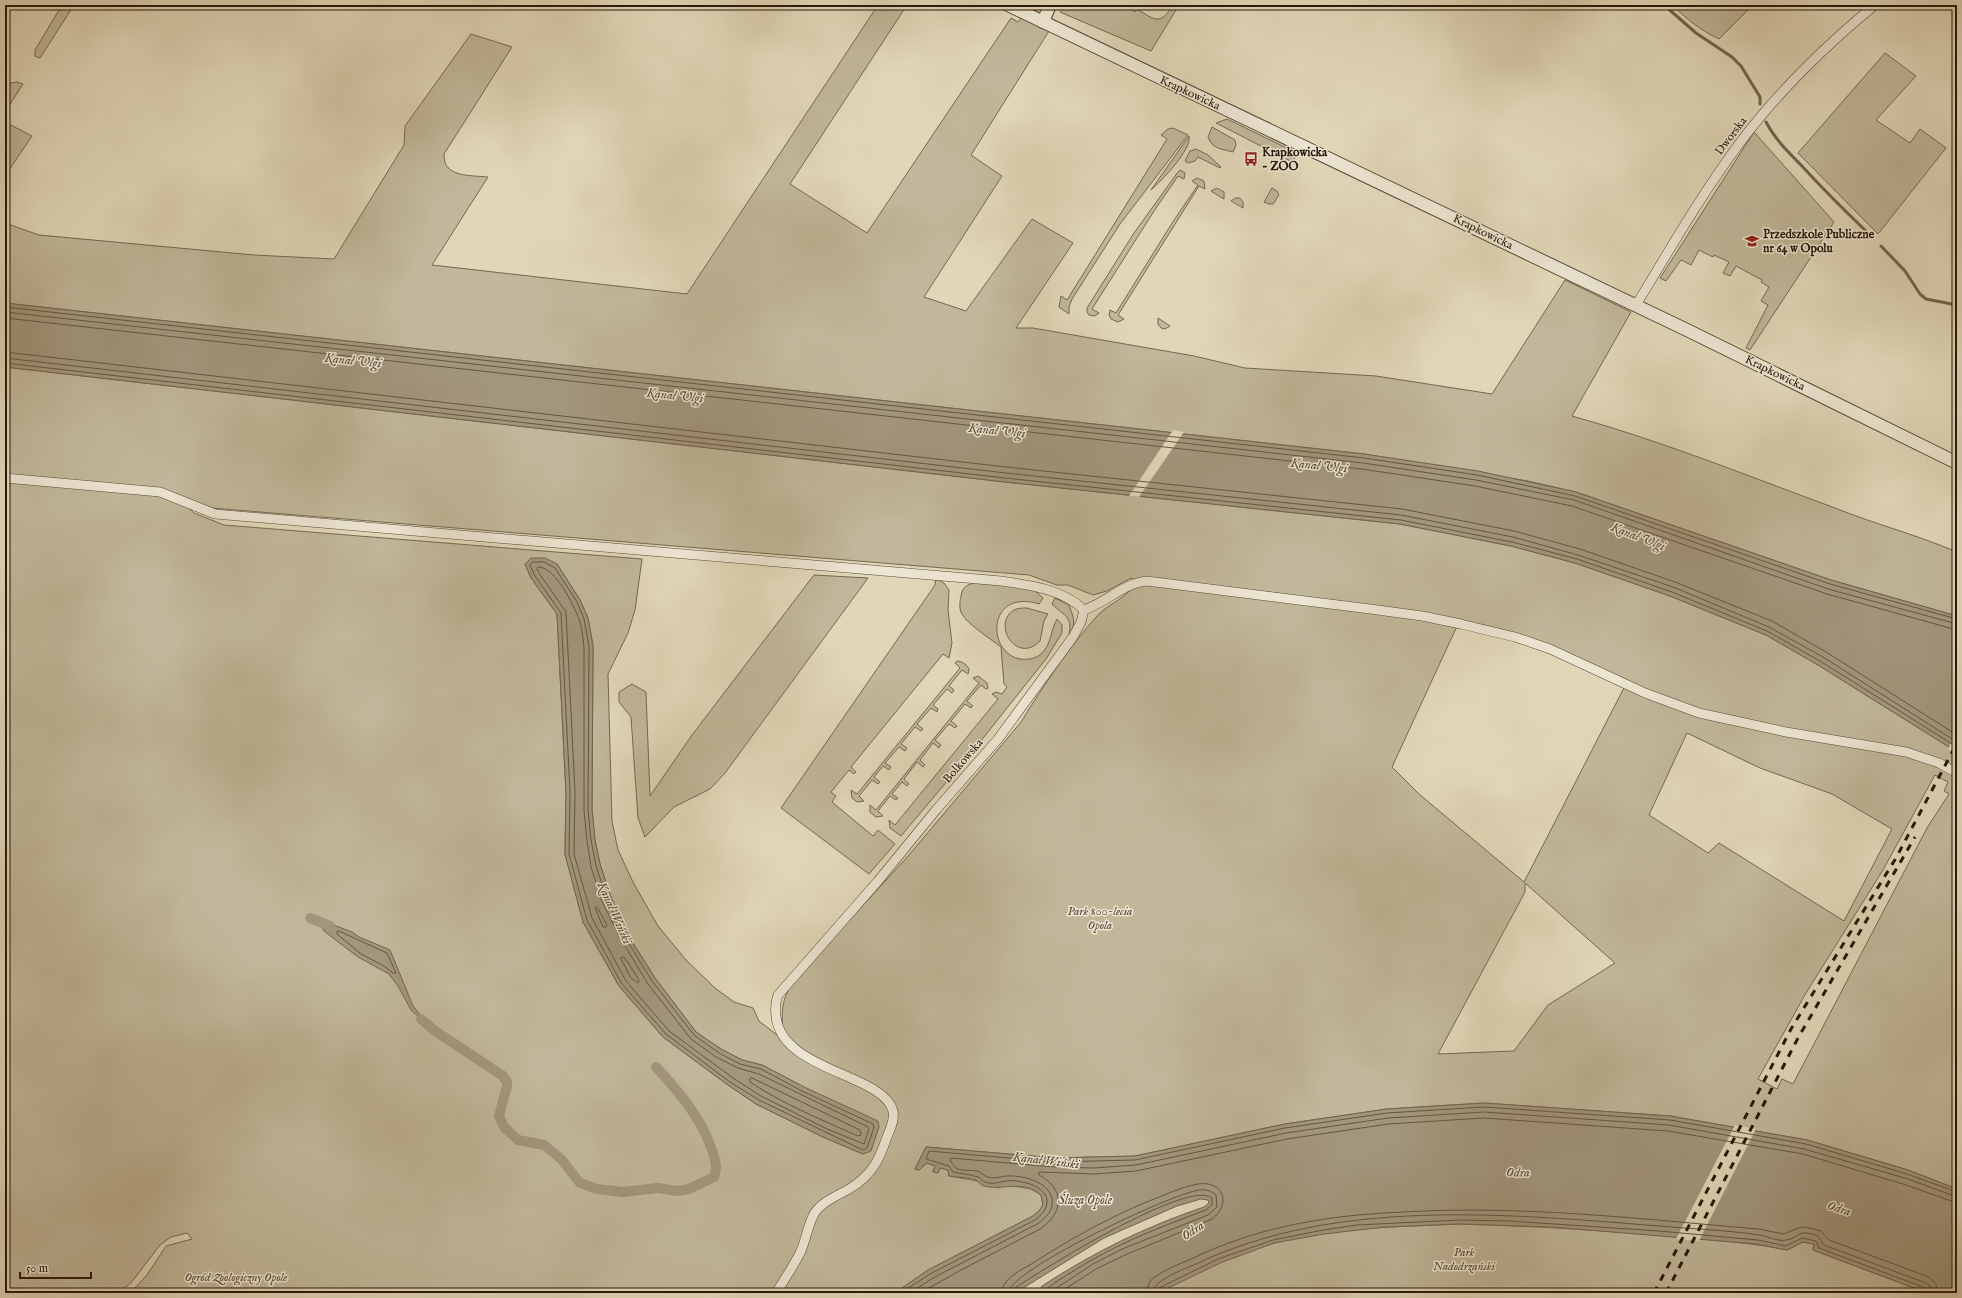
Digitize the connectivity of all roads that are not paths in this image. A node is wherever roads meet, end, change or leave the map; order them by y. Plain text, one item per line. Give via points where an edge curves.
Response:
1 (1008, 5) edge
2 (1050, 5) edge
3 (1875, 5) edge
4 (1043, 22) junction
5 (1636, 305) junction
6 (1957, 463) edge
7 (5, 478) edge
8 (1084, 610) junction
9 (1957, 773) edge
10 (776, 1293) edge

1 - 4 street, Krapkowicka
2 - 4 street
3 - 5 street, Dworska via 1818,57 1755,124 1722,169
4 - 5 street, Krapkowicka
5 - 6 street, Krapkowicka
7 - 8 street via 160,492 216,514 957,577 1032,586 1076,602
8 - 9 street via 1098,605 1129,585 1147,581 1422,616 1515,637 1550,648 1645,692 1698,713 1786,732 1906,752 1939,763
8 - 10 street, Bolkowska via 1073,637 998,739 778,996 775,1007 777,1025 786,1042 827,1068 882,1094 893,1111 893,1121 875,1166 865,1178 823,1204 815,1213 801,1251

